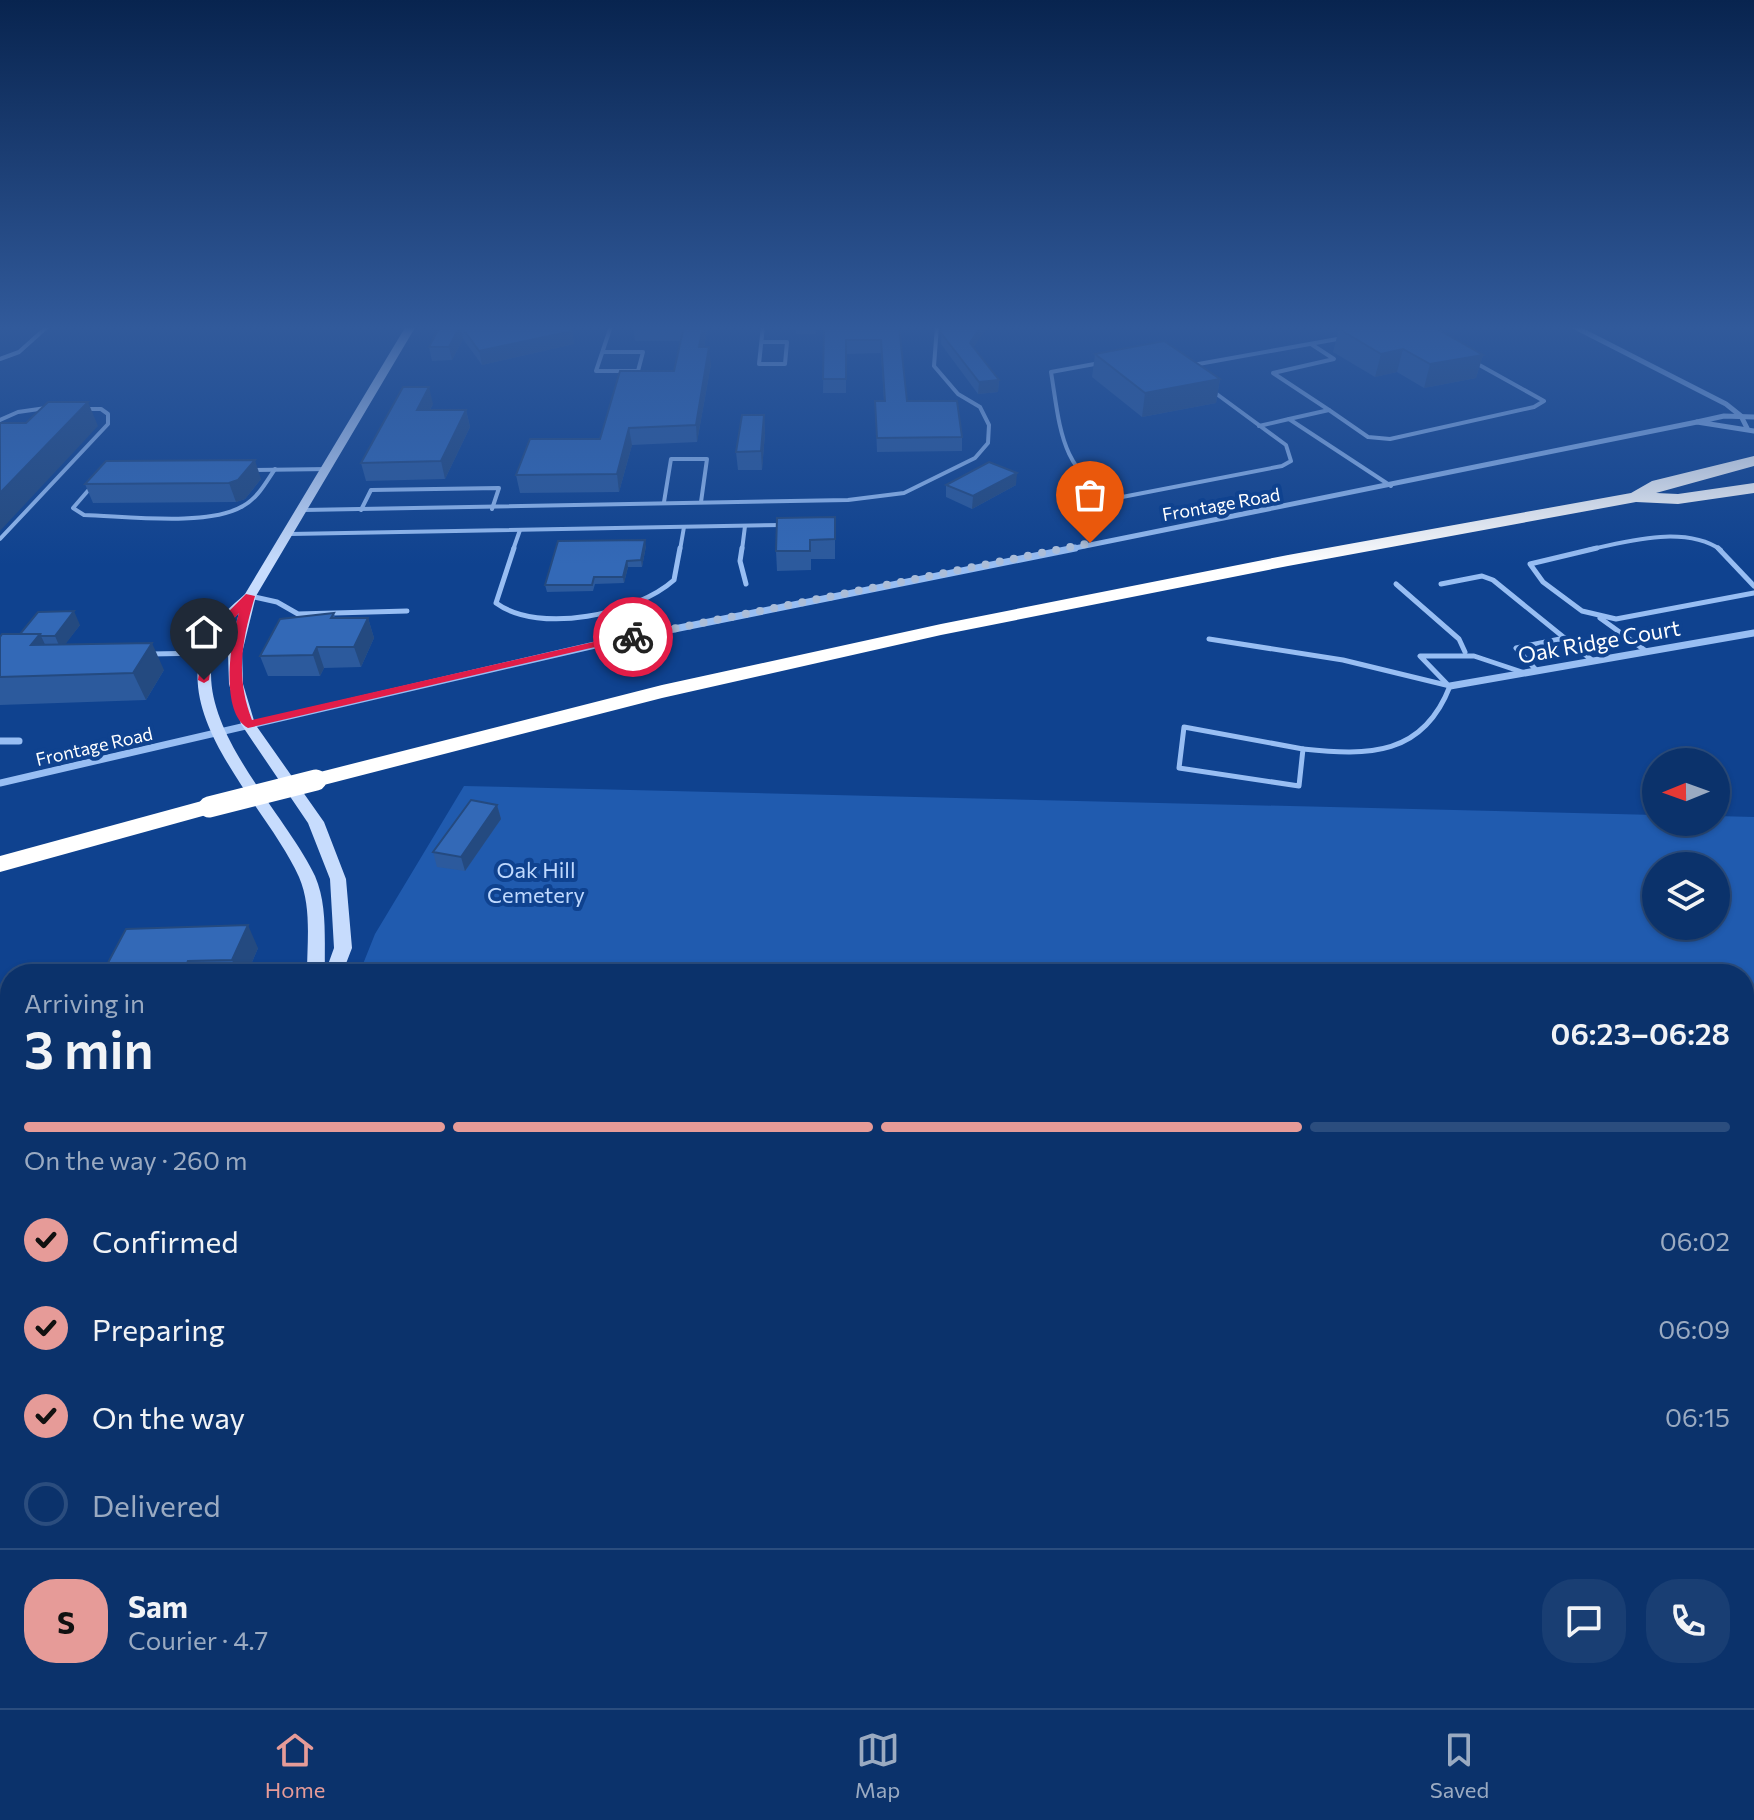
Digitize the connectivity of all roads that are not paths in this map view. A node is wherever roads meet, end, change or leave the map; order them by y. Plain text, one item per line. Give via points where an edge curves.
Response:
1 (365, 406) edge
2 (978, 406) edge
3 (1058, 406) edge
4 (1231, 406) edge
5 (1323, 406) edge
6 (1536, 406) edge
7 (1724, 406) edge
8 (48, 408) edge
9 (75, 409) edge
10 (1329, 410) junction
11 (1741, 416) junction
12 (1754, 417) edge
13 (1289, 419) junction
14 (0, 420) edge
15 (1697, 422) junction
16 (1259, 426) junction
17 (1751, 430) edge
18 (1754, 461) edge
19 (275, 469) junction
20 (328, 469) junction
21 (246, 470) edge
22 (102, 477) edge
23 (1391, 486) junction
24 (1754, 488) edge
25 (1636, 497) junction
26 (664, 502) junction
27 (701, 502) junction
28 (492, 509) junction
29 (304, 510) junction
30 (361, 510) junction
31 (790, 525) edge
32 (745, 526) junction
33 (684, 527) junction
34 (520, 530) junction
35 (290, 534) junction
36 (0, 539) edge
37 (746, 584) dead end
38 (1396, 584) dead end
39 (1441, 584) dead end
40 (1754, 586) edge
41 (1754, 593) edge
42 (250, 596) junction
43 (407, 611) dead end
44 (1597, 616) junction
45 (1754, 633) edge
46 (1565, 638) junction
47 (1209, 639) dead end
48 (1646, 651) junction
49 (1465, 652) junction
50 (207, 653) junction
51 (143, 654) edge
52 (1593, 661) junction
53 (1537, 671) junction
54 (1525, 673) junction
55 (1450, 686) junction
56 (248, 724) junction
57 (217, 731) junction
58 (0, 741) edge
59 (19, 741) dead end
60 (1303, 749) junction
61 (0, 783) edge
62 (0, 864) edge
63 (315, 964) edge
64 (337, 964) edge

1 - 20 street
2 - 27 lane via 989,425 988,443 975,458 904,493
3 - 16 lane via 1075,472 1102,494 1117,498 1291,461 1286,445
4 - 16 lane
5 - 10 lane
6 - 10 lane via 1390,439 1368,437
7 - 11 street
8 - 14 lane
9 - 36 lane via 101,409 108,414 108,424
10 - 13 lane
11 - 12 street, Frontage Road
11 - 15 street, Frontage Road
11 - 17 street
13 - 16 lane
13 - 23 lane
15 - 17 street, Frontage Road
15 - 23 street, Frontage Road
18 - 25 highway via 1658,485
19 - 20 lane
19 - 21 lane
19 - 22 lane via 256,497 238,510 84,515 73,508
20 - 29 street
23 - 56 street, Frontage Road via 736,615
24 - 25 highway via 1678,499
25 - 62 highway, bridge via 1264,564 708,681
26 - 27 lane
26 - 27 lane via 671,459 707,459
26 - 28 lane
28 - 30 lane
28 - 30 lane via 499,488 371,490
29 - 30 lane
29 - 35 street
31 - 32 lane
32 - 33 lane
32 - 37 lane via 740,561
33 - 34 lane
33 - 34 lane via 674,580 646,600 604,613 516,615 496,603
34 - 35 lane
35 - 42 street
38 - 49 lane via 1459,639
39 - 46 lane via 1482,576 1493,580
40 - 44 lane via 1723,551 1683,538 1530,564 1566,600
41 - 44 lane via 1631,617
42 - 43 lane via 298,614
42 - 50 street via 216,630
42 - 56 street via 237,636 235,669
44 - 48 lane
45 - 48 street, Oak Ridge Court
46 - 52 lane
46 - 53 lane via 1516,648
47 - 55 lane via 1343,660
48 - 52 street, Oak Ridge Court
49 - 54 lane
49 - 55 lane via 1420,656
50 - 51 lane
50 - 57 street via 203,693
52 - 53 street, Oak Ridge Court
53 - 54 street, Oak Ridge Court
54 - 55 street, Oak Ridge Court
55 - 60 lane via 1445,708 1429,726 1383,752
56 - 57 street, Frontage Road
56 - 64 street via 316,822 338,879 343,948
57 - 61 street, Frontage Road
57 - 63 street via 309,880
58 - 59 street
60 - 60 lane via 1184,727 1179,768 1299,786

